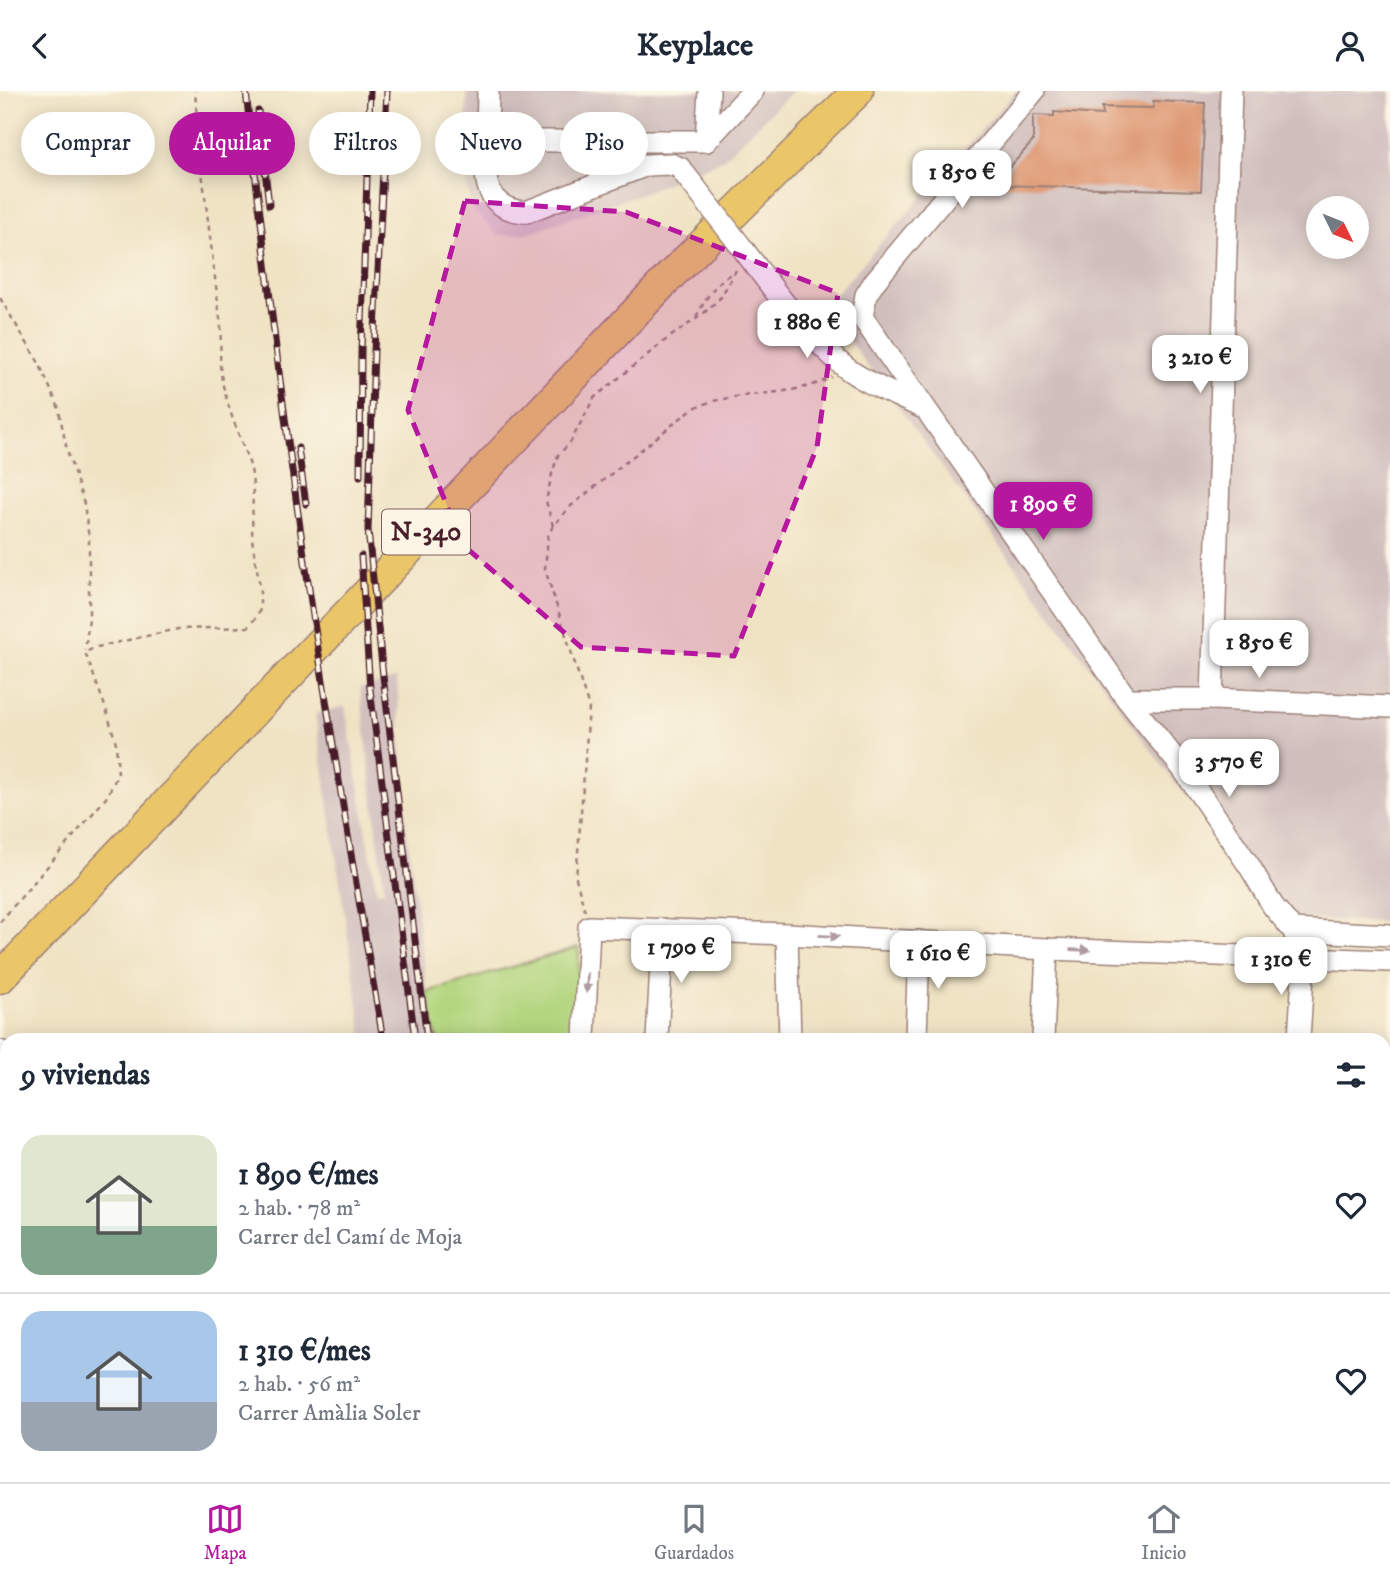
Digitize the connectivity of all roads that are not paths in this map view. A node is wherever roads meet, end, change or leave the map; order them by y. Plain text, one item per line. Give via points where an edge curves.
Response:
1 (488, 91) edge
2 (709, 91) edge
3 (753, 91) edge
4 (858, 91) edge
5 (1034, 91) edge
6 (1231, 91) edge
7 (487, 112) edge
8 (546, 141) edge
9 (706, 141) junction
10 (484, 175) edge
11 (924, 408) junction
12 (1127, 699) junction
13 (1212, 699) junction
14 (1390, 707) edge
15 (663, 929) junction
16 (1293, 930) junction
17 (787, 934) junction
18 (1390, 935) edge
19 (919, 941) junction
20 (1047, 949) junction
21 (1304, 958) junction
22 (1390, 961) edge
23 (0, 978) edge
24 (584, 1033) edge
25 (657, 1033) edge
26 (790, 1033) edge
27 (915, 1033) edge
28 (1044, 1033) edge
29 (1299, 1033) edge

1 - 7 street
2 - 9 street
3 - 9 street
4 - 23 highway, N-340 via 671,275
5 - 11 street via 866,295 862,317
6 - 13 street
8 - 9 street
10 - 11 street, bridge via 499,204 526,212 647,165 680,168 811,334 847,369
11 - 12 street
12 - 13 street
12 - 16 street via 1183,769
13 - 14 street
15 - 17 street
15 -> 24 street via 589,927
15 - 25 street
16 - 18 street
16 - 21 street
17 -> 19 street
17 - 26 street
19 - 20 street
19 - 27 street
20 -> 21 street
20 - 28 street
21 - 22 street
21 - 29 street

